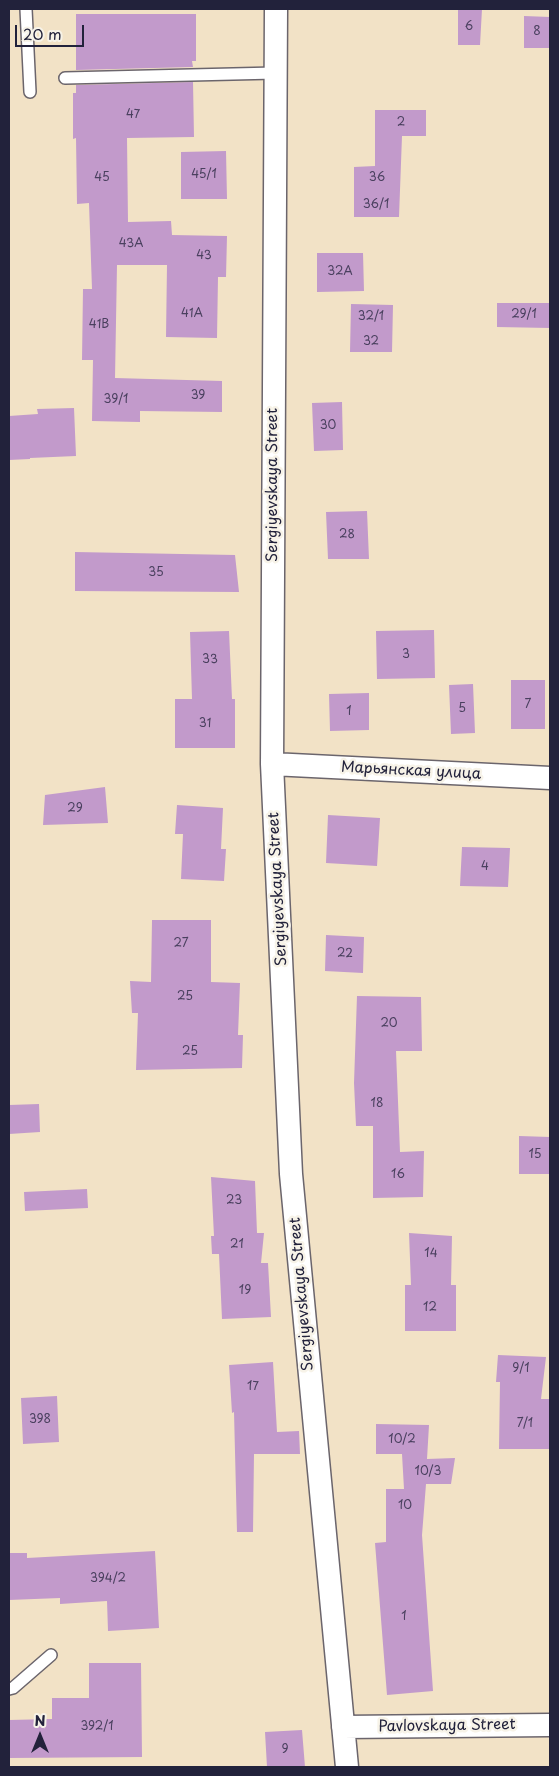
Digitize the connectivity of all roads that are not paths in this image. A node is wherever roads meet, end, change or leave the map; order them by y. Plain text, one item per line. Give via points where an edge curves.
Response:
1 (26, 9) edge
2 (276, 9) edge
3 (275, 73) junction
4 (65, 78) dead end
5 (30, 92) dead end
6 (272, 764) junction
7 (550, 778) edge
8 (51, 1655) dead end
9 (9, 1689) edge
10 (550, 1725) edge
11 (343, 1727) junction
12 (347, 1767) edge

1 - 5 lane
2 - 3 street, Sergiyevskaya Street
3 - 4 lane
3 - 6 street, Sergiyevskaya Street
6 - 7 street, Марьянская улица
6 - 11 street, Sergiyevskaya Street via 291,1174
8 - 9 lane
10 - 11 street, Pavlovskaya Street
11 - 12 street, Sergiyevskaya Street

